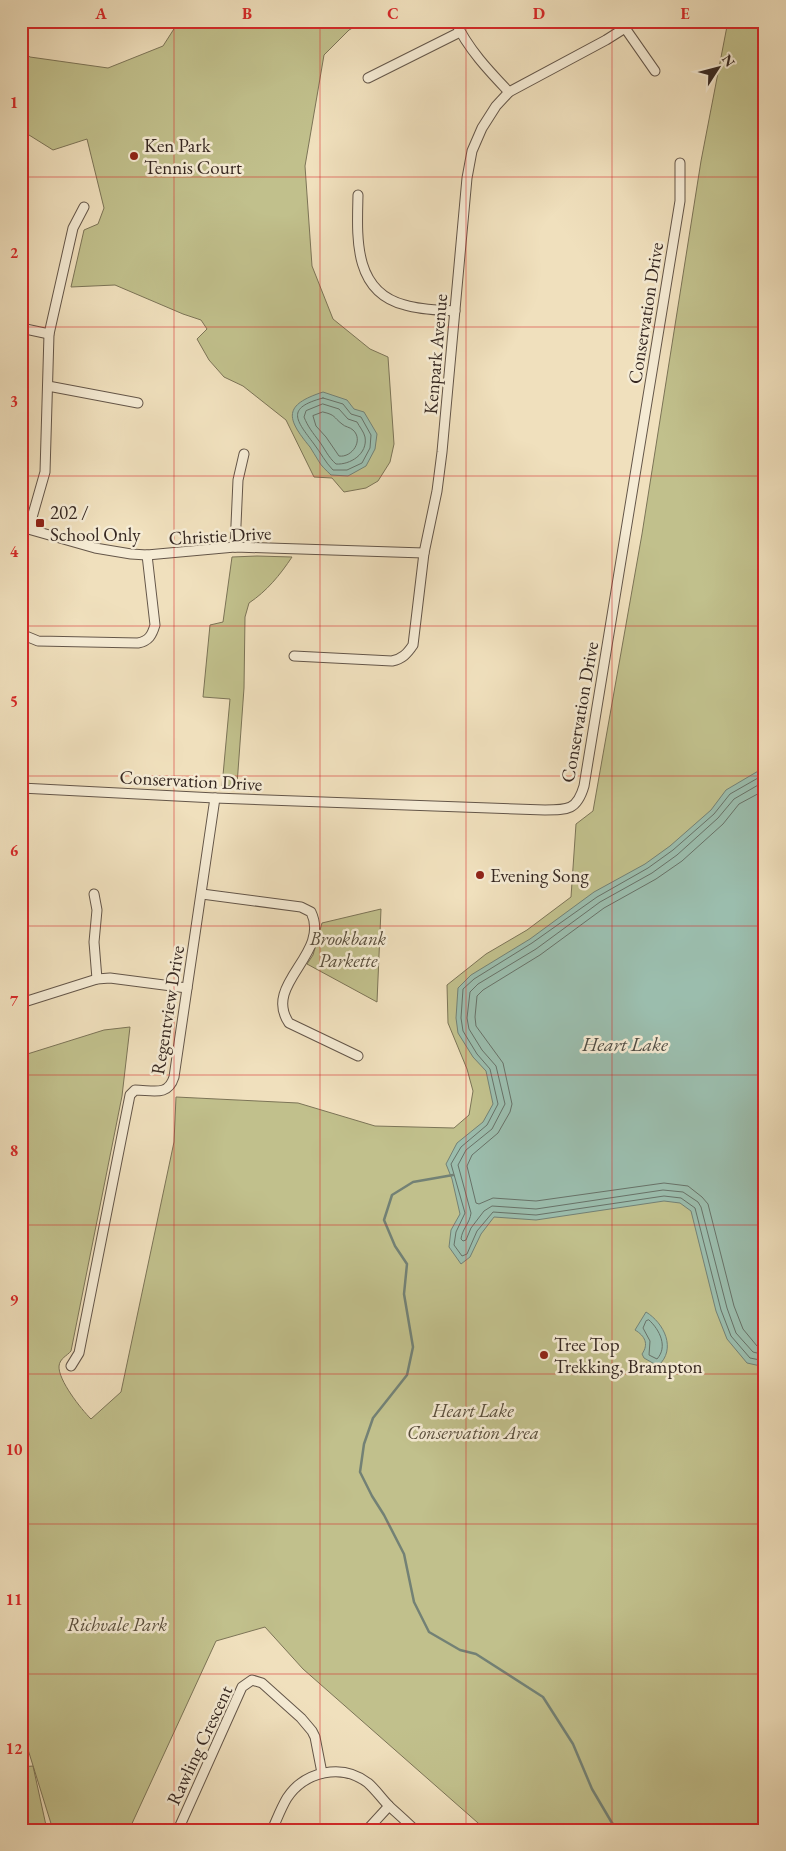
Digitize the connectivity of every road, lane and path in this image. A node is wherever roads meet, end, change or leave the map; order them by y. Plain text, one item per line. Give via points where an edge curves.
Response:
1 (455, 21) edge
2 (629, 25) edge
3 (460, 32) junction
4 (655, 71) dead end
5 (368, 78) dead end
6 (509, 92) junction
7 (680, 163) dead end
8 (358, 195) dead end
9 (84, 207) dead end
10 (455, 311) junction
11 (21, 328) edge
12 (49, 334) junction
13 (48, 386) junction
14 (138, 403) dead end
15 (244, 454) dead end
16 (25, 528) edge
17 (235, 547) junction
18 (424, 553) junction
19 (147, 554) junction
20 (21, 634) edge
21 (294, 656) dead end
22 (21, 788) edge
23 (215, 798) junction
24 (94, 894) dead end
25 (202, 894) junction
26 (97, 979) junction
27 (187, 988) junction
28 (21, 1003) edge
29 (358, 1056) dead end
30 (72, 1366) dead end
31 (322, 1773) junction
32 (389, 1806) junction
33 (178, 1830) edge
34 (272, 1830) edge
35 (367, 1830) edge
36 (415, 1830) edge

1 - 3 street
2 - 4 street
2 - 6 street, Kenpark Avenue
3 - 5 street
3 - 6 street
6 - 10 street, Kenpark Avenue via 488,116 472,151
7 - 23 street, Conservation Drive via 679,208 584,786 575,805 565,810 545,810
8 - 10 street via 358,246 363,270 373,285 403,305
9 - 12 street via 73,228
10 - 18 street, Kenpark Avenue via 442,452
11 - 12 street
12 - 13 street
13 - 14 street
13 - 16 street via 45,472
15 - 17 street via 238,480
16 - 19 street, Christie Drive via 95,548
17 - 18 street, Christie Drive
17 - 19 street, Christie Drive
18 - 21 street, Kenpark Avenue via 413,645 400,660
19 - 20 street via 155,625 153,633 144,642 38,641
22 - 23 street, Conservation Drive
23 - 25 street, Regentview Drive
24 - 26 street
25 - 27 street, Regentview Drive
25 - 29 street via 301,907 311,912 315,925 313,934 304,961 287,985 284,1013 289,1023
26 - 27 street
26 - 28 street
27 - 30 street, Regentview Drive via 171,1086 158,1091 135,1090 130,1095 79,1353
31 - 32 street via 344,1772 356,1776 369,1784
31 - 33 street, Rawling Crescent via 315,1737 307,1725 262,1683 252,1680 242,1687
31 - 34 street via 294,1790
32 - 35 street
32 - 36 street

